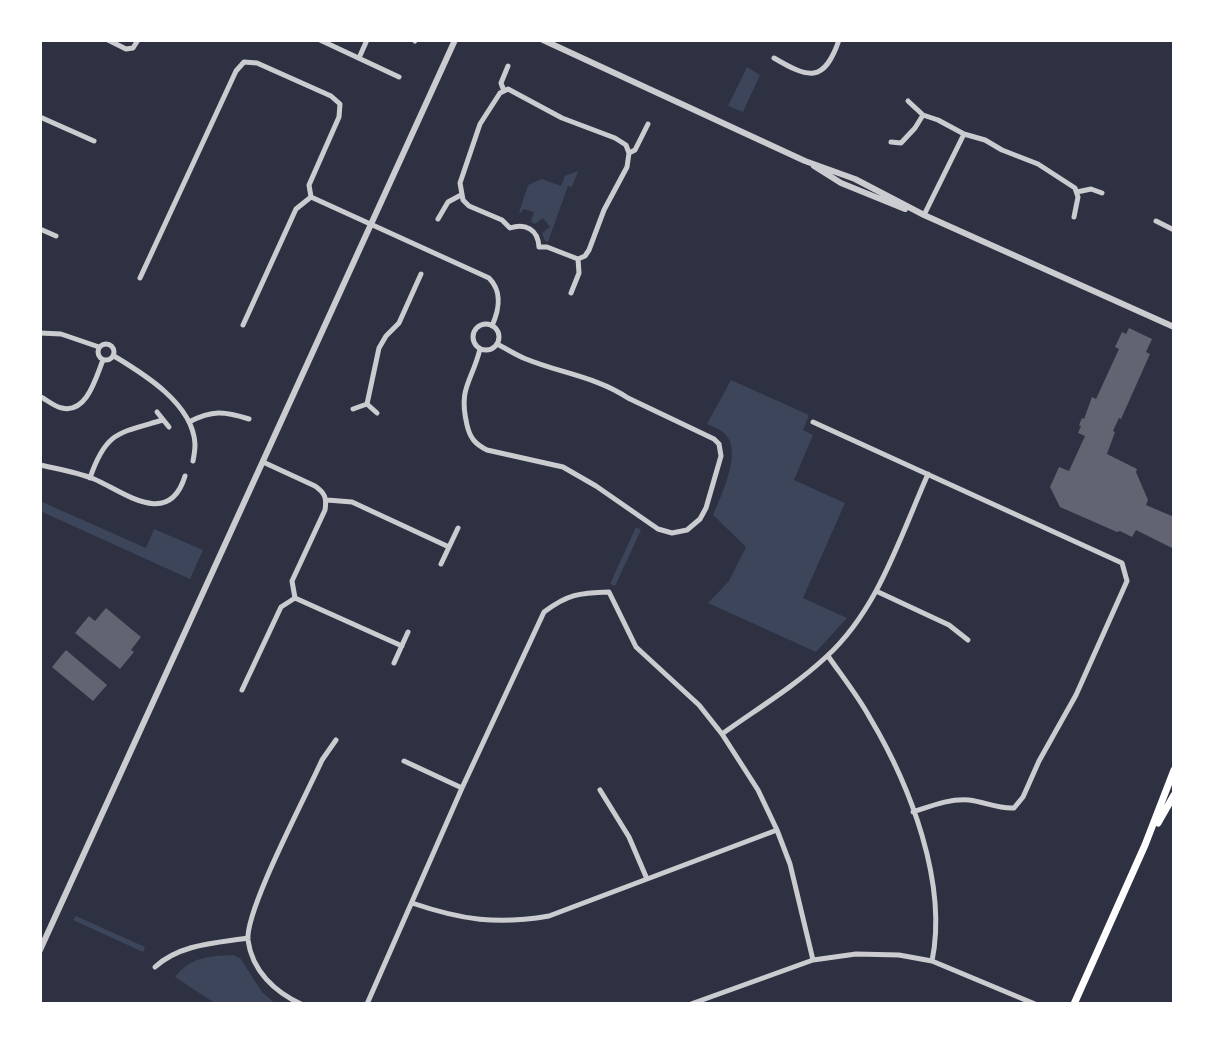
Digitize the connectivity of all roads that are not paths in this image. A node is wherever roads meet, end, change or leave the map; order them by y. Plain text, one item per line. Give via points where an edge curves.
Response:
1 (108, 40) edge
2 (138, 40) edge
3 (320, 40) edge
4 (367, 40) edge
5 (455, 40) edge
6 (839, 40) edge
7 (545, 41) edge
8 (359, 58) junction
9 (774, 58) dead end
10 (508, 66) dead end
11 (400, 77) dead end
12 (504, 91) junction
13 (908, 101) dead end
14 (923, 115) junction
15 (40, 117) edge
16 (648, 124) dead end
17 (964, 134) junction
18 (94, 141) dead end
19 (891, 142) dead end
20 (629, 153) junction
21 (1076, 192) junction
22 (1102, 193) dead end
23 (461, 195) junction
24 (311, 197) junction
25 (924, 215) junction
26 (1074, 217) dead end
27 (439, 219) dead end
28 (1156, 220) dead end
29 (372, 225) junction
30 (40, 229) edge
31 (1174, 230) edge
32 (56, 236) dead end
33 (578, 259) junction
34 (421, 274) dead end
35 (141, 278) dead end
36 (570, 293) dead end
37 (243, 326) dead end
38 (492, 326) junction
39 (1174, 327) edge
40 (40, 333) edge
41 (497, 344) junction
42 (99, 347) junction
43 (480, 349) junction
44 (114, 356) junction
45 (103, 360) junction
46 (41, 397) edge
47 (367, 404) junction
48 (353, 409) dead end
49 (157, 412) dead end
50 (377, 413) dead end
51 (249, 419) dead end
52 (163, 421) junction
53 (189, 422) junction
54 (813, 422) dead end
55 (169, 427) dead end
56 (193, 461) dead end
57 (263, 462) junction
58 (40, 465) edge
59 (928, 474) junction
60 (185, 476) dead end
61 (90, 478) junction
62 (327, 500) junction
63 (458, 528) dead end
64 (449, 547) junction
65 (441, 564) dead end
66 (876, 592) junction
67 (295, 598) junction
68 (408, 632) dead end
69 (968, 640) dead end
70 (401, 646) junction
71 (828, 656) junction
72 (394, 663) dead end
73 (242, 690) dead end
74 (722, 734) junction
75 (336, 740) dead end
76 (404, 761) dead end
77 (1174, 771) edge
78 (462, 788) junction
79 (600, 790) dead end
80 (1174, 795) edge
81 (913, 812) junction
82 (778, 830) junction
83 (1145, 845) junction
84 (647, 879) junction
85 (412, 903) junction
86 (248, 938) junction
87 (40, 950) edge
88 (813, 960) junction
89 (932, 961) junction
90 (155, 967) dead end
91 (301, 1004) edge
92 (367, 1004) edge
93 (691, 1004) edge
94 (1035, 1004) edge
95 (1074, 1004) edge

1 - 2 street via 126,49
3 - 8 street
4 - 8 street
5 - 29 street
6 - 9 street via 819,72 798,72
7 - 25 street via 805,161 862,182
8 - 11 street
10 - 12 street via 501,83
12 - 20 street via 514,91 562,118 615,138
12 - 23 street via 480,124 460,183
13 - 14 street
14 - 17 street
14 - 19 street via 907,139
15 - 18 street
16 - 20 street
17 - 21 street via 1038,164
17 - 25 street
20 - 33 street via 589,250
21 - 22 street
21 - 26 street
23 - 27 street via 448,202
23 - 33 street via 469,206 510,228 521,225 531,229 539,247
24 - 29 street
24 - 35 street via 309,185 339,117 340,104 257,62 244,62
24 - 37 street via 296,209
25 - 39 street
28 - 31 street
29 - 38 street via 489,278 495,284 499,305
29 - 57 street
30 - 32 street
33 - 36 street via 579,273
34 - 47 street via 399,323 379,348
38 - 41 street via 498,332
38 - 43 street via 475,330 474,342
40 - 42 street via 61,334
41 - 43 street
41 - 43 street via 526,359 616,390 719,444 721,456 700,519 687,530 672,533 658,529 563,467 476,444 462,405
42 - 44 street via 109,344
42 - 45 street
44 - 45 street
44 - 53 street via 158,385
45 - 46 street via 86,398 74,407 62,408
47 - 48 street
47 - 50 street
49 - 52 street
51 - 53 street via 207,413
52 - 55 street
52 - 61 street via 113,437 102,449
53 - 56 street via 195,443
54 - 59 street
57 - 62 street via 315,486
57 - 87 street
58 - 61 street
59 - 66 street
59 - 81 street via 1122,563 1127,581 1076,695 1014,808 965,800
60 - 61 street via 175,496 144,504
62 - 64 street via 352,502
62 - 67 street via 292,581
63 - 64 street
64 - 65 street
66 - 69 street via 949,625
66 - 71 street
67 - 70 street
67 - 73 street via 281,607
68 - 70 street
70 - 72 street
71 - 74 street
71 - 81 street via 870,717
74 - 78 street via 699,705 636,647 609,592 578,593 544,612
74 - 82 street
75 - 86 street via 322,760 259,897
76 - 78 street
77 - 83 main road
78 - 85 street
79 - 84 street via 629,837
80 - 83 main road
81 - 89 street via 930,867 937,911
82 - 84 street
82 - 88 street
83 - 95 main road
84 - 85 street via 549,916 513,922 476,920
85 - 92 street
86 - 90 street via 186,949
86 - 91 street via 268,983
88 - 89 street via 856,954
88 - 93 street
89 - 94 street

